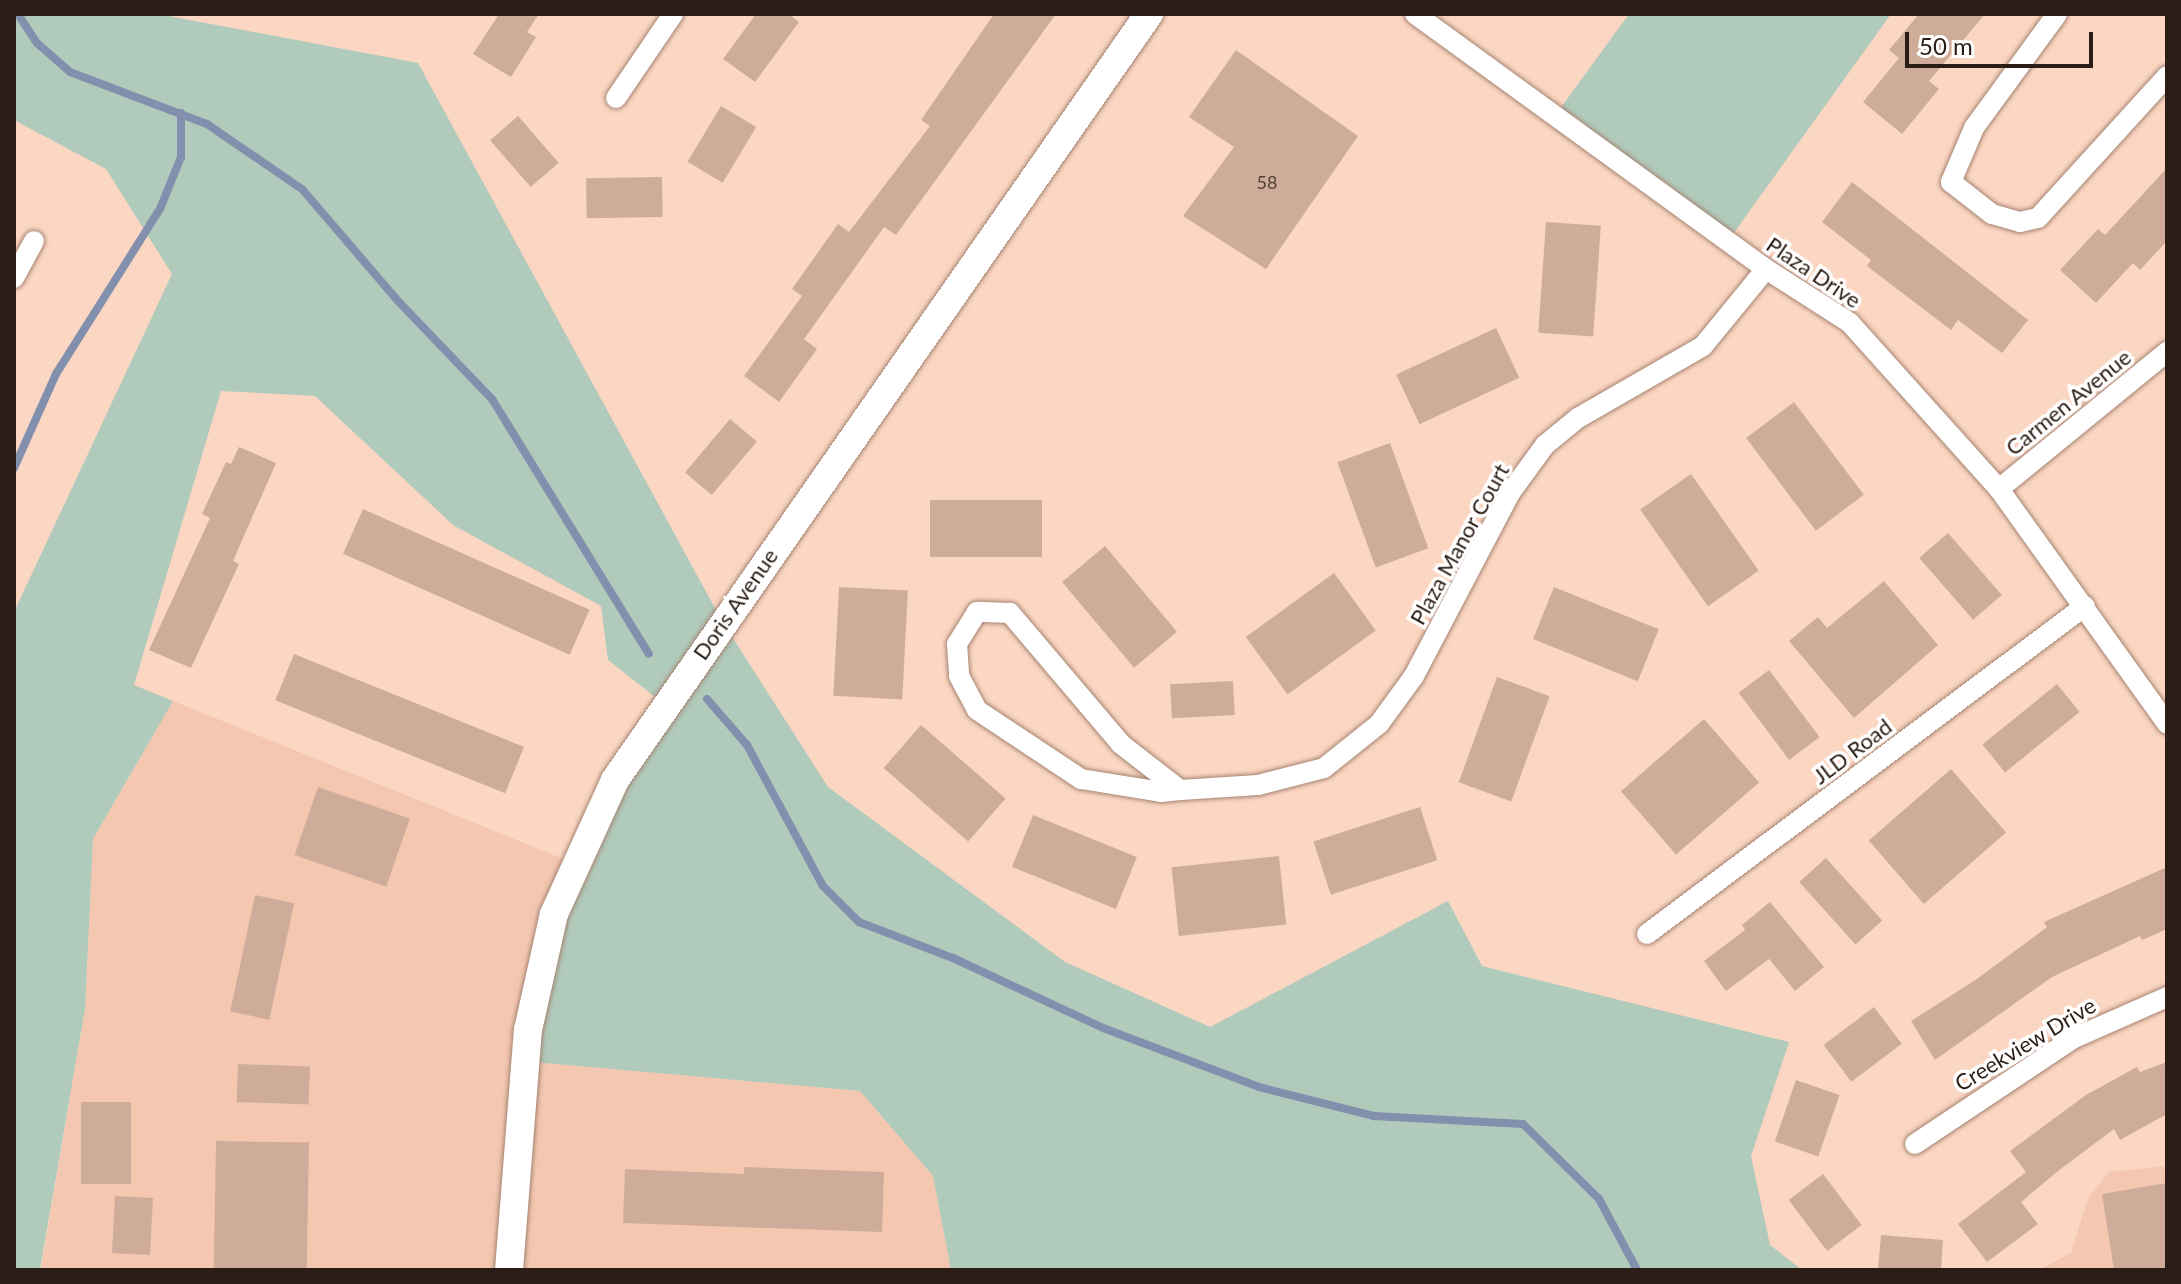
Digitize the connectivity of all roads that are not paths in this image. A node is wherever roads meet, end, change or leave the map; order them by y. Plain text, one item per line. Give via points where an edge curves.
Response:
1 (673, 14) edge
2 (1149, 14) edge
3 (1415, 14) edge
4 (2057, 14) edge
5 (2167, 76) edge
6 (616, 98) dead end
7 (34, 241) dead end
8 (1766, 269) junction
9 (14, 278) edge
10 (2167, 352) edge
11 (1999, 489) junction
12 (2085, 606) junction
13 (2167, 724) edge
14 (1180, 790) junction
15 (1647, 934) dead end
16 (2167, 997) edge
17 (1915, 1144) dead end
18 (509, 1270) edge

1 - 6 street
2 - 18 street, Doris Avenue via 615,780 554,914 528,1030
3 - 8 street, Plaza Drive
4 - 5 street via 1974,128 1951,182 1992,214 2020,222 2038,218
7 - 9 street
8 - 11 street, Plaza Drive via 1850,323
8 - 14 street, Plaza Manor Court via 1703,346 1578,418 1545,445 1510,493 1414,676 1379,724 1324,768 1258,785
10 - 11 street, Carmen Avenue
11 - 12 street, Plaza Drive
12 - 13 street, Plaza Drive
12 - 15 street, JLD Road
14 - 14 street, Plaza Manor Court via 1081,779 977,710 959,676 957,644 977,612 1010,613 1121,744
16 - 17 street, Creekview Drive via 2074,1038

